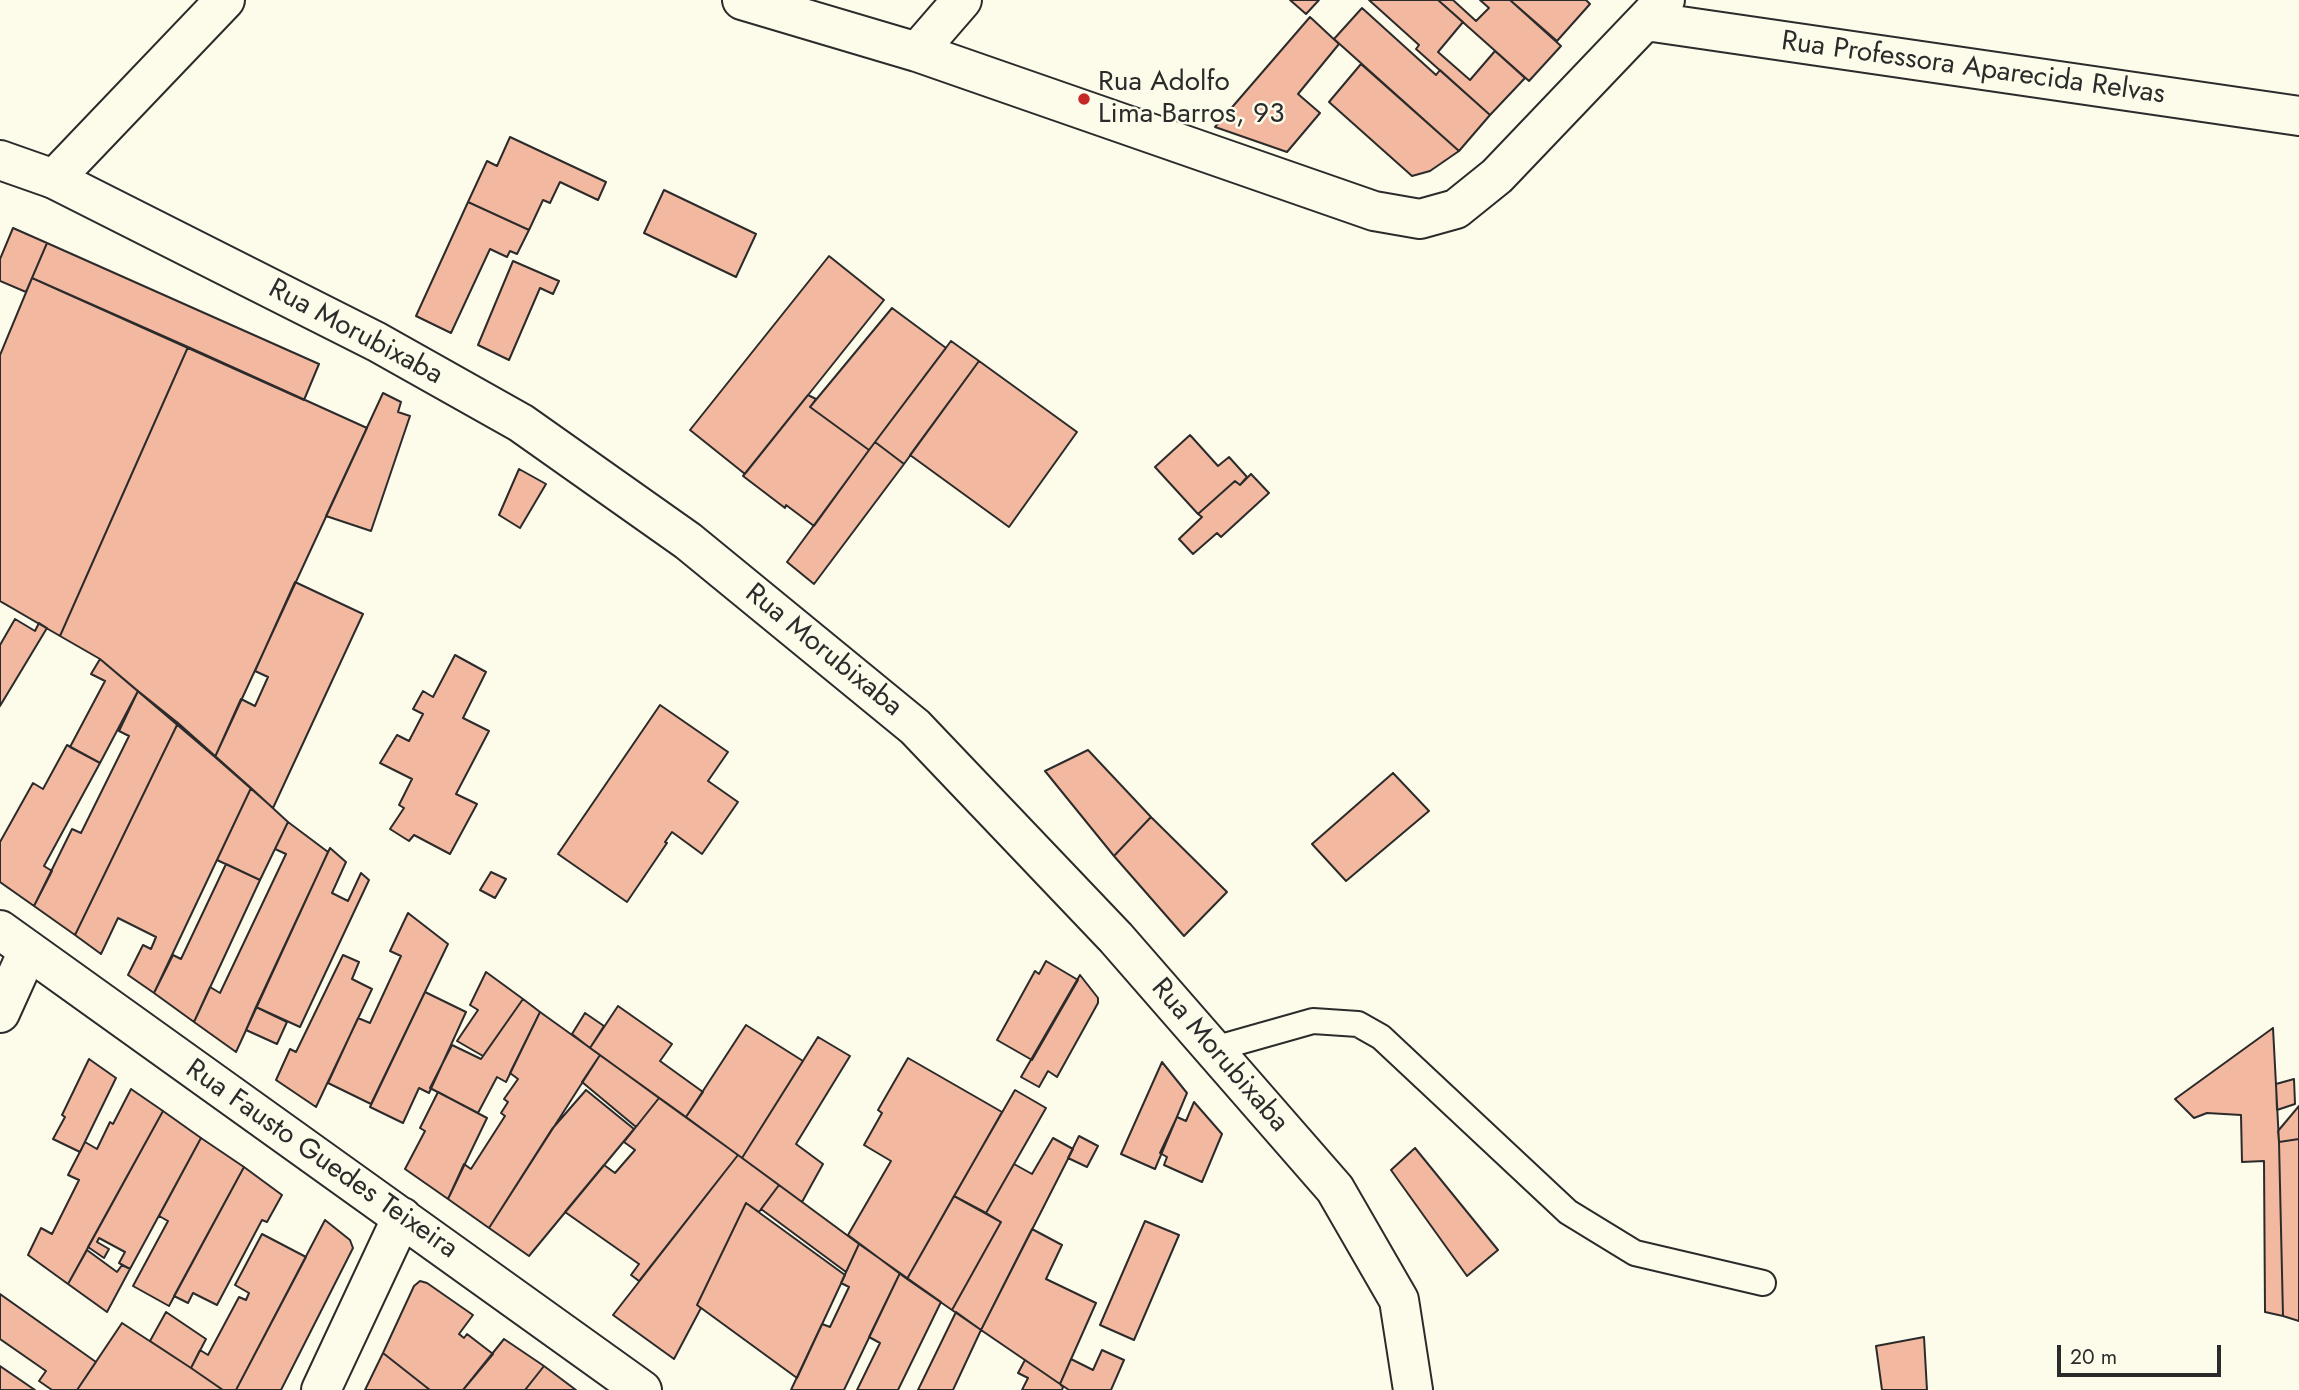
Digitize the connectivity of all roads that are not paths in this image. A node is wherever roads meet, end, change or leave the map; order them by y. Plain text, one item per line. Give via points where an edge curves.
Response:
1 (225, 0) edge
2 (743, 0) edge
3 (962, 0) edge
4 (1656, 11) edge
5 (917, 52) junction
6 (2299, 116) edge
7 (0, 160) edge
8 (54, 179) junction
9 (14, 941) edge
10 (0, 1013) edge
11 (1214, 1049) junction
12 (402, 1217) junction
13 (1763, 1283) dead end
14 (321, 1390) edge
15 (642, 1390) edge
16 (1413, 1390) edge

1 - 8 street
2 - 5 street
3 - 5 street
4 - 5 street via 1496,176 1456,209 1420,219 1374,211
4 - 6 street, Rua Professora Aparecida Relvas
7 - 8 street, Rua Morubixaba
8 - 11 street, Rua Morubixaba via 377,342 521,423 688,541 915,727 1116,937
9 - 10 street
9 - 12 street, Rua Fausto Guedes Teixeira
11 - 13 lane via 1313,1021 1358,1024 1381,1037 1568,1212 1636,1252
11 - 16 street, Rua Morubixaba via 1335,1189 1399,1300
12 - 14 street
12 - 15 street, Rua Fausto Guedes Teixeira

